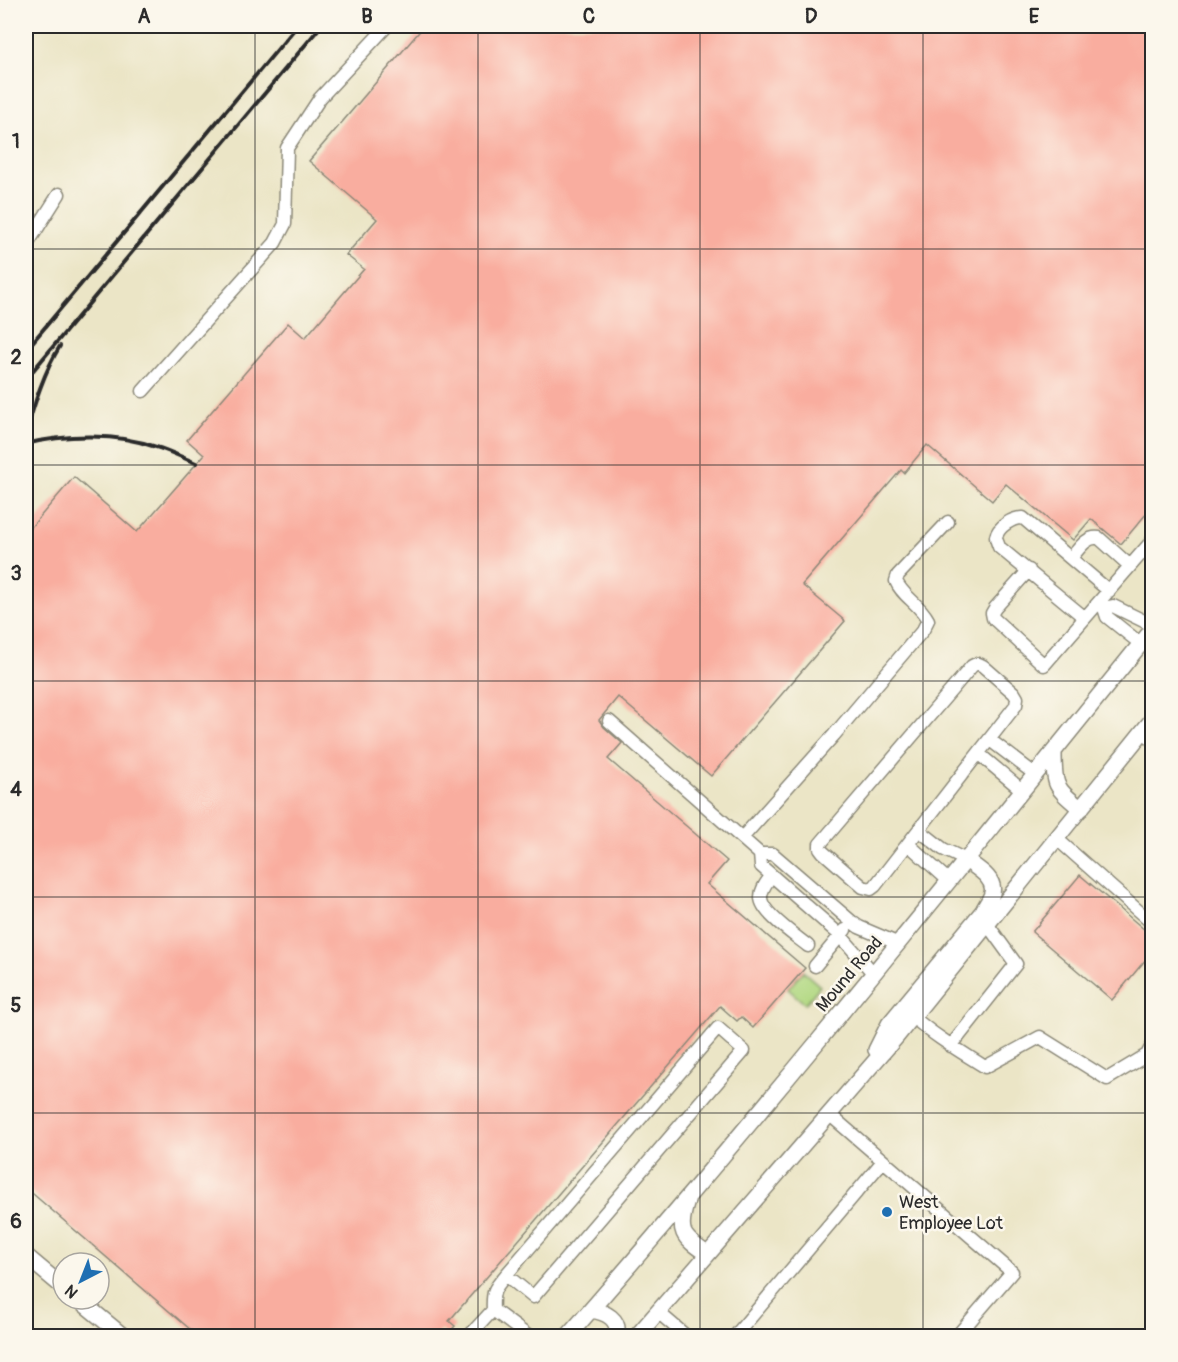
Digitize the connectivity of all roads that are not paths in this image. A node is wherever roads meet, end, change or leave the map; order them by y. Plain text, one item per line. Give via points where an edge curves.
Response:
1 (387, 26) edge
2 (59, 194) dead end
3 (26, 246) edge
4 (142, 391) dead end
5 (948, 522) dead end
6 (1152, 541) edge
7 (1071, 558) junction
8 (1130, 566) junction
9 (1029, 570) junction
10 (1109, 591) junction
11 (1101, 606) junction
12 (1085, 618) junction
13 (1152, 628) edge
14 (1141, 644) junction
15 (609, 721) dead end
16 (1149, 730) edge
17 (990, 740) junction
18 (1054, 752) junction
19 (979, 753) junction
20 (1036, 775) junction
21 (1023, 791) junction
22 (1081, 809) junction
23 (919, 830) junction
24 (742, 838) junction
25 (1057, 838) junction
26 (908, 844) junction
27 (760, 854) junction
28 (966, 860) junction
29 (771, 876) junction
30 (797, 876) junction
31 (949, 881) junction
32 (786, 888) junction
33 (852, 922) junction
34 (1152, 923) edge
35 (987, 924) junction
36 (840, 935) junction
37 (899, 944) junction
38 (808, 946) dead end
39 (815, 966) dead end
40 (874, 974) junction
41 (912, 1016) junction
42 (951, 1046) junction
43 (1152, 1046) edge
44 (865, 1072) junction
45 (829, 1114) junction
46 (884, 1161) junction
47 (689, 1196) junction
48 (707, 1254) junction
49 (26, 1256) edge
50 (506, 1275) junction
51 (51, 1277) edge
52 (492, 1310) junction
53 (591, 1310) junction
54 (93, 1311) edge
55 (658, 1312) junction
56 (123, 1336) edge
57 (472, 1336) edge
58 (528, 1336) edge
59 (567, 1336) edge
60 (617, 1336) edge
61 (638, 1336) edge
62 (686, 1336) edge
63 (735, 1336) edge
64 (957, 1336) edge

1 - 4 lane via 320,98 286,148 285,224 275,243
2 - 3 lane
5 - 24 lane via 898,574 896,581 928,620 923,630
6 - 8 lane
7 - 8 lane via 1095,537
7 - 9 lane via 1029,522 1017,517 1001,530 996,541
7 - 10 lane
8 - 10 lane
9 - 12 lane
9 - 12 lane via 992,613 1044,665
10 - 11 lane
11 - 12 lane
11 - 13 lane via 1113,606
11 - 14 lane via 1107,618
13 - 14 main road, Mound Road
14 - 18 main road, Mound Road
15 - 24 lane
16 - 22 main road
17 - 19 lane
17 - 20 lane
17 - 26 lane via 1017,698 976,664 820,848 863,887 871,889
18 - 20 main road, Mound Road
18 - 22 main road via 1058,788
19 - 21 lane
19 - 23 lane
20 - 21 main road, Mound Road
21 - 28 main road, Mound Road
22 - 25 main road
23 - 26 lane
23 - 28 lane via 943,849
24 - 27 lane
25 - 34 lane
25 - 35 main road
26 - 31 lane
27 - 29 lane via 761,866
27 - 30 lane via 773,854
28 - 31 main road, Mound Road
28 - 44 main road via 986,875 992,894 889,1024
29 - 32 lane
29 - 38 lane via 764,886 762,905
30 - 32 lane
30 - 33 lane
31 - 37 main road, Mound Road
32 - 36 lane
33 - 36 lane
33 - 37 lane
35 - 41 main road
35 - 42 lane via 1016,964
36 - 39 lane
36 - 40 lane
37 - 40 main road, Mound Road
40 - 47 main road, Mound Road
41 - 42 lane
41 - 44 main road
42 - 43 lane via 985,1066 1040,1037 1107,1079 1147,1055
44 - 45 main road
45 - 46 lane
45 - 48 main road
46 - 63 lane
46 - 64 lane via 1012,1272
47 - 48 main road via 681,1219 683,1232
47 - 53 main road, Mound Road
48 - 55 main road
49 - 51 main road
50 - 50 lane via 718,1028 744,1051 533,1297
50 - 52 lane via 495,1288
52 - 57 lane
52 - 58 lane
53 - 59 main road, Mound Road
53 - 60 main road via 603,1312 615,1321
54 - 56 main road
55 - 61 main road
55 - 62 lane

